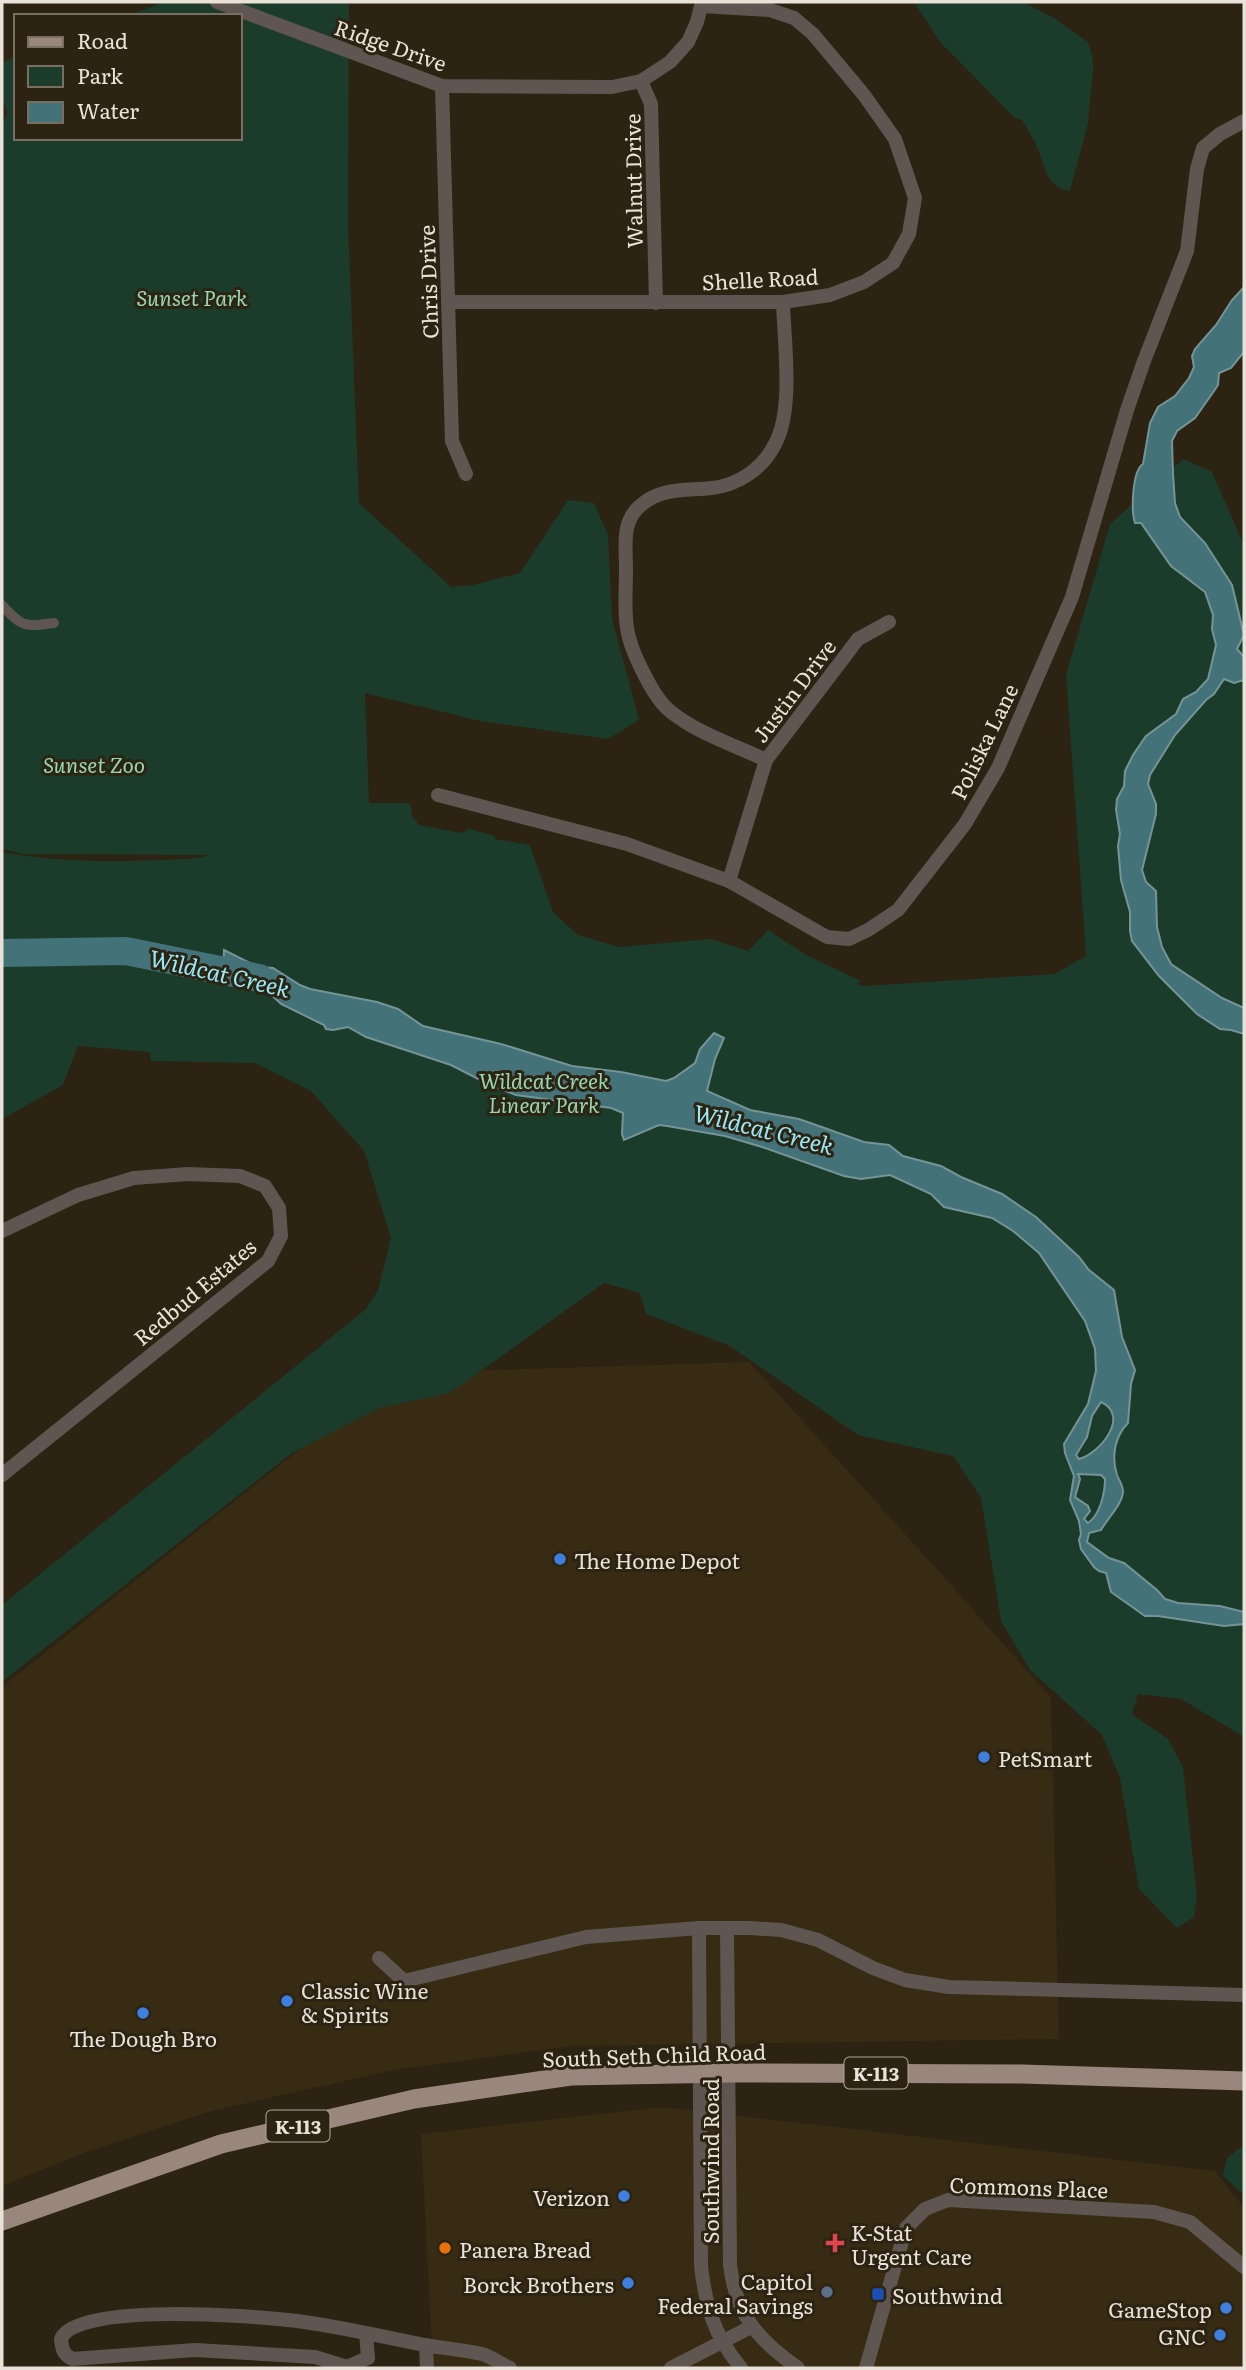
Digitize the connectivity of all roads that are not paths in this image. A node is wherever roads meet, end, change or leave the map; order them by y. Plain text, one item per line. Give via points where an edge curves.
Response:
1 (217, 2) edge
2 (702, 4) edge
3 (642, 81) junction
4 (442, 86) junction
5 (1244, 121) edge
6 (448, 302) junction
7 (783, 302) junction
8 (656, 303) junction
9 (466, 474) dead end
10 (2, 605) edge
11 (889, 622) dead end
12 (54, 623) dead end
13 (766, 760) junction
14 (438, 795) dead end
15 (729, 881) junction
16 (2, 1231) edge
17 (2, 1475) edge
18 (699, 1928) junction
19 (727, 1928) junction
20 (379, 1958) dead end
21 (1244, 1995) edge
22 (699, 2073) junction
23 (729, 2073) junction
24 (1244, 2081) edge
25 (2, 2221) edge
26 (1244, 2267) edge
27 (751, 2327) junction
28 (366, 2333) junction
29 (722, 2344) junction
30 (426, 2345) junction
31 (347, 2368) edge
32 (427, 2368) edge
33 (510, 2368) edge
34 (671, 2368) edge
35 (741, 2368) edge
36 (798, 2368) edge
37 (866, 2368) edge

1 - 4 street, Ridge Drive
2 - 3 street via 688,42 670,62
2 - 7 street, Shelle Road via 770,10 794,18 813,34 864,94 894,139 915,198 909,234 893,263 864,282 830,295
3 - 4 street, Ridge Drive via 612,87
3 - 8 street, Walnut Drive via 651,104
4 - 6 street, Chris Drive
5 - 15 street, Poliska Lane via 1203,148 1187,251 1127,410 1072,597 998,768 965,824 898,910 849,939 827,937
6 - 8 street, Shelle Road
6 - 9 street, Chris Drive via 452,441
7 - 8 street, Shelle Road
7 - 13 street via 786,402 776,443 761,465 742,479 714,488 658,494 632,515 625,531 627,628 647,680 669,710 702,732
10 - 12 street via 14,620
11 - 13 street, Justin Drive via 858,639
13 - 15 street, Justin Drive
14 - 15 street, Poliska Lane via 627,844
16 - 17 street, Redbud Estates via 78,1195 134,1178 188,1174 240,1176 265,1186 279,1208 281,1236 268,1261
18 - 19 street
18 - 20 street via 586,1937 404,1981
18 - 22 street, Southwind Road
19 - 21 street via 781,1930 805,1936 905,1980 949,1987
19 - 23 street, Southwind Road
22 - 23 main road, South Seth Child Road / K-113
22 - 25 main road, South Seth Child Road / K-113 via 571,2076 415,2099 221,2144
22 - 29 street, Southwind Road via 701,2266 707,2308
23 - 24 main road, South Seth Child Road / K-113 via 1022,2074
23 - 27 street, Southwind Road via 730,2265 733,2288
26 - 37 street, Commons Place via 1190,2222 1154,2212 948,2200 925,2209 906,2228
27 - 29 street
27 - 36 street, Southwind Road
28 - 30 street
28 - 31 street via 368,2358
28 - 31 street via 288,2320 181,2313 92,2321 69,2329 61,2339 62,2350 72,2359 195,2350 314,2357
29 - 34 street
29 - 35 street, Southwind Road
30 - 32 street
30 - 33 street via 485,2355

